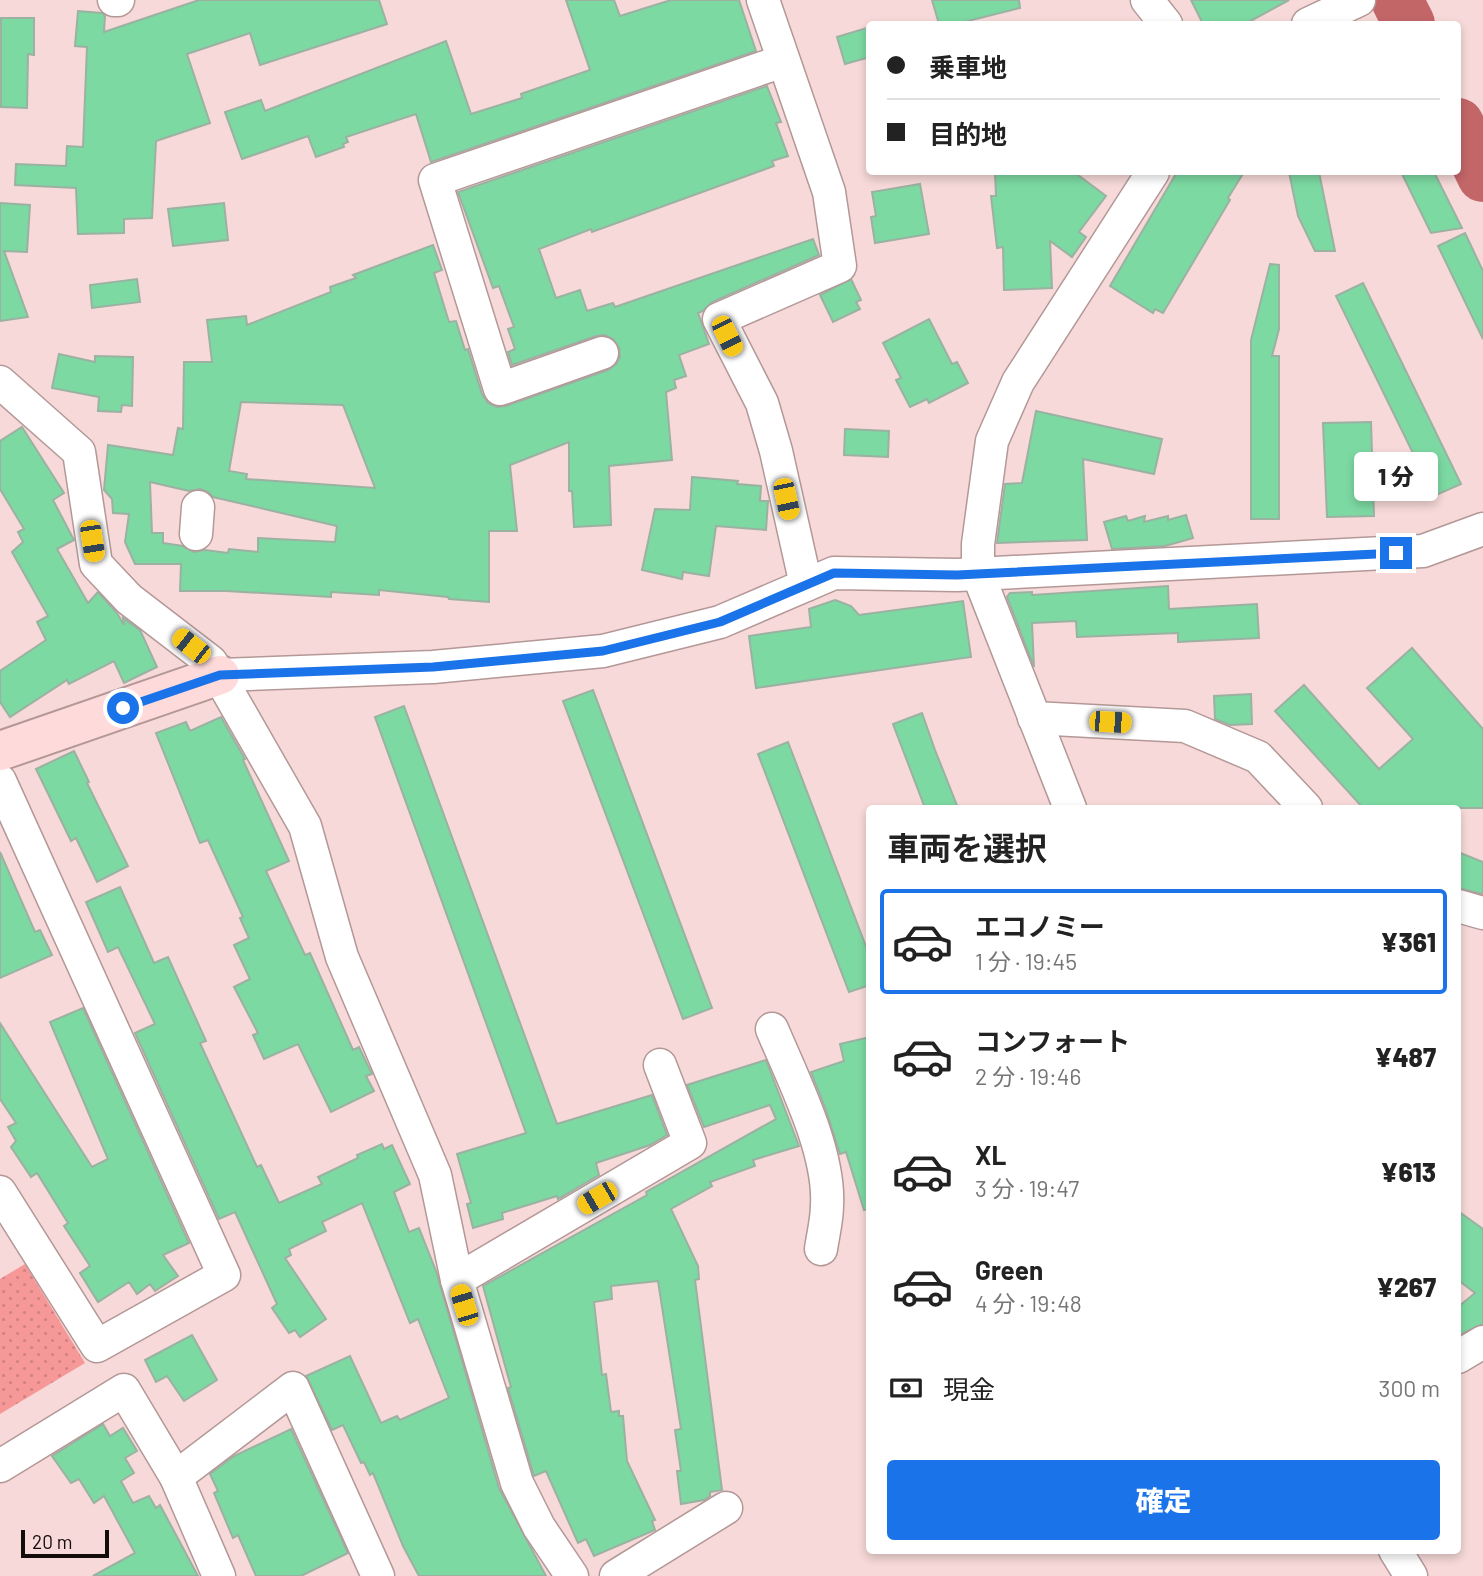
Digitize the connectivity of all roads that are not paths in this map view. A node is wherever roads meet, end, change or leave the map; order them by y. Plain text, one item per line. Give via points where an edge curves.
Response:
1 (763, 0) edge
2 (1147, 0) edge
3 (1359, 0) edge
4 (1315, 14) edge
5 (1164, 21) edge
6 (783, 61) junction
7 (1151, 175) edge
8 (602, 354) dead end
9 (0, 382) edge
10 (1483, 529) edge
11 (978, 574) junction
12 (806, 585) junction
13 (220, 675) junction
14 (1034, 718) junction
15 (0, 751) edge
16 (0, 781) edge
17 (1069, 805) edge
18 (1303, 805) edge
19 (1461, 907) edge
20 (1483, 913) edge
21 (772, 1029) dead end
22 (660, 1065) dead end
23 (0, 1192) edge
24 (821, 1249) dead end
25 (457, 1280) junction
26 (1483, 1342) edge
27 (1461, 1355) edge
28 (0, 1466) edge
29 (176, 1477) junction
30 (726, 1508) dead end
31 (1397, 1554) edge
32 (219, 1576) edge
33 (379, 1576) edge
34 (572, 1576) edge
35 (616, 1576) edge
36 (1411, 1576) edge

1 - 6 street
2 - 5 street
3 - 4 street
6 - 8 street via 435,180 500,389
6 - 12 street via 829,192 840,265 719,319 762,403
7 - 11 street via 1018,382 992,441
9 - 13 street via 79,452 96,564 129,599 211,662
10 - 11 street via 1423,551
11 - 12 street via 834,573
11 - 14 street
12 - 13 street via 720,622 603,651 433,667
13 - 15 street
13 - 25 street via 305,826 342,957 435,1175
14 - 17 street
14 - 18 street via 1185,726 1258,757
16 - 23 street via 224,1275 97,1346
19 - 20 street
21 - 24 street via 821,1154 828,1203
22 - 25 street via 690,1143
25 - 34 street via 517,1483
26 - 27 street
28 - 29 street via 124,1391
29 - 32 street
29 - 33 street via 293,1388
30 - 35 street
31 - 36 street

